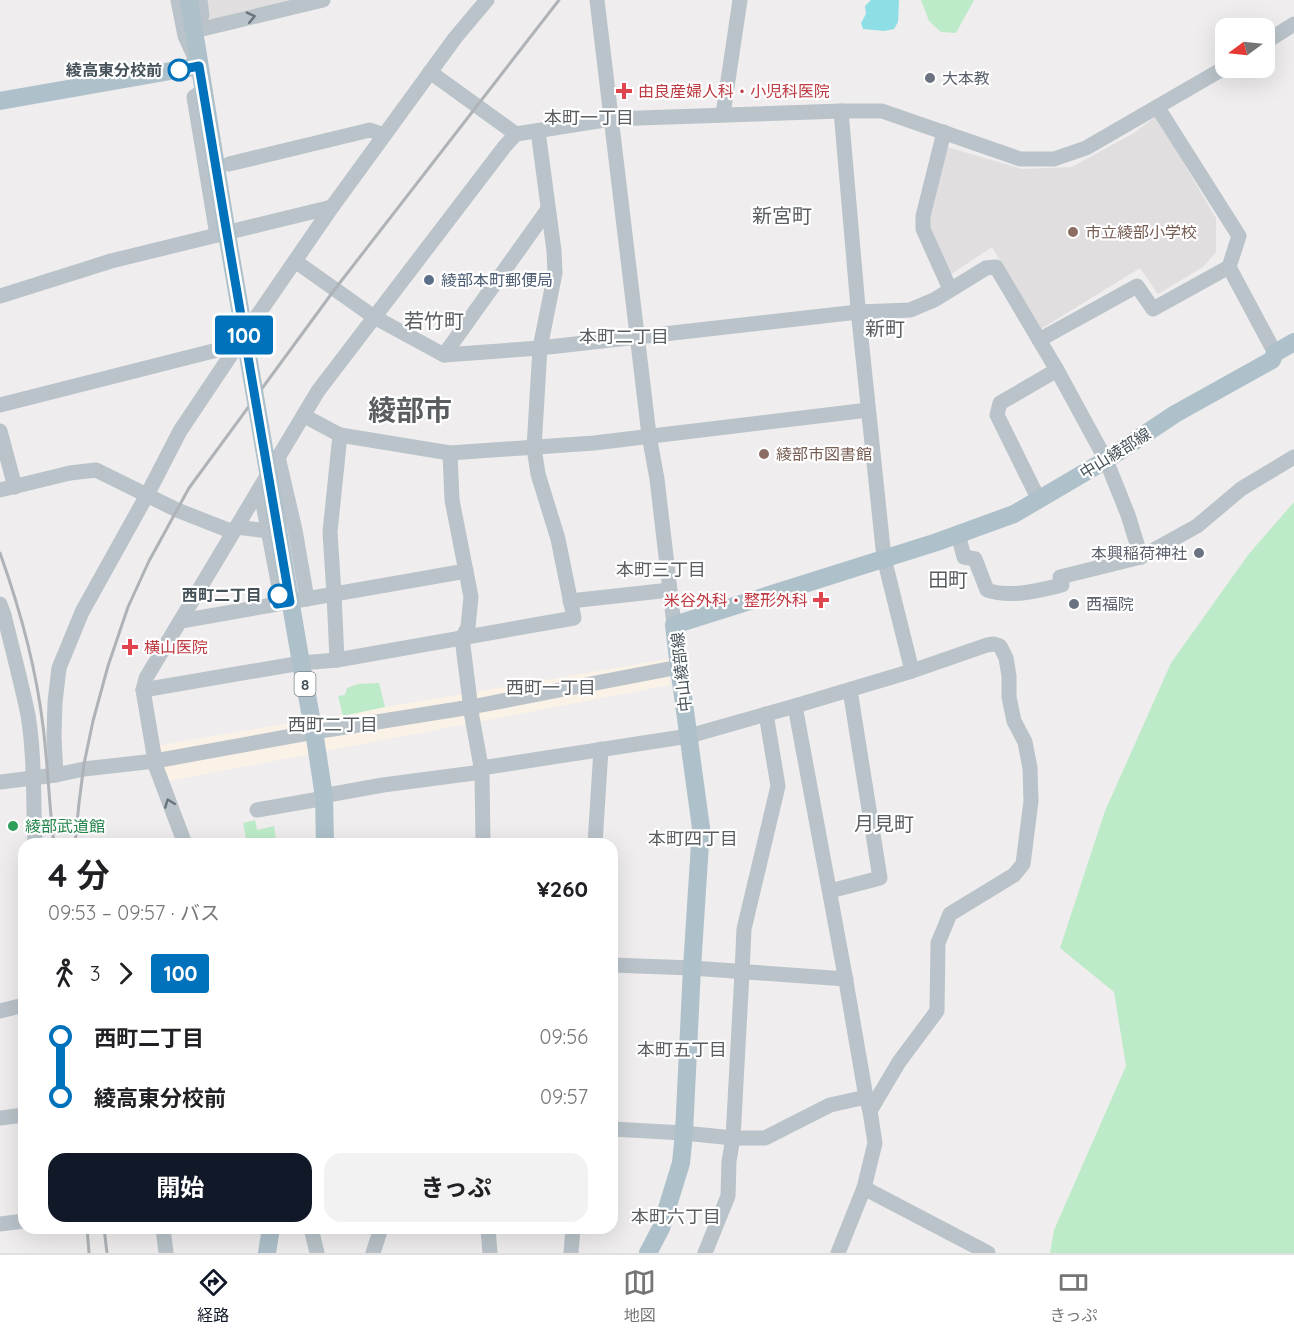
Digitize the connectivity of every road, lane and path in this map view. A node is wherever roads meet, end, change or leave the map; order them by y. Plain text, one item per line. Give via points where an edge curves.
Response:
1 (178, 0) edge
2 (189, 0) edge
3 (200, 0) edge
4 (323, 0) edge
5 (487, 0) edge
6 (597, 0) edge
7 (740, 0) edge
8 (1294, 24) edge
9 (194, 31) junction
10 (1275, 36) edge
11 (199, 66) junction
12 (430, 72) junction
13 (1215, 74) edge
14 (0, 101) edge
15 (1158, 108) junction
16 (841, 111) junction
17 (723, 114) junction
18 (611, 119) junction
19 (537, 131) junction
20 (944, 132) junction
21 (516, 134) junction
22 (384, 135) junction
23 (229, 164) dead end
24 (332, 207) junction
25 (548, 209) junction
26 (221, 231) junction
27 (295, 261) junction
28 (1228, 267) junction
29 (950, 289) junction
30 (0, 296) edge
31 (858, 312) junction
32 (374, 316) junction
33 (638, 337) junction
34 (1039, 340) junction
35 (1294, 342) edge
36 (237, 345) junction
37 (540, 348) junction
38 (1275, 353) junction
39 (444, 355) junction
40 (1057, 370) junction
41 (0, 405) edge
42 (868, 410) junction
43 (304, 415) junction
44 (0, 431) edge
45 (340, 435) junction
46 (649, 435) junction
47 (534, 448) junction
48 (450, 453) junction
49 (278, 457) junction
50 (1294, 457) edge
51 (1106, 460) junction
52 (260, 488) junction
53 (7, 489) edge
54 (147, 495) junction
55 (1039, 500) junction
56 (273, 527) junction
57 (234, 530) junction
58 (958, 534) junction
59 (1140, 557) junction
60 (884, 558) junction
61 (466, 572) junction
62 (670, 590) junction
63 (334, 594) junction
64 (570, 601) junction
65 (292, 602) junction
66 (1, 612) edge
67 (181, 621) junction
68 (674, 625) junction
69 (462, 638) junction
70 (337, 660) junction
71 (301, 663) junction
72 (679, 667) junction
73 (912, 671) junction
74 (143, 690) junction
75 (850, 690) junction
76 (795, 706) junction
77 (471, 707) junction
78 (766, 714) junction
79 (314, 732) junction
80 (689, 736) junction
81 (601, 749) junction
82 (155, 761) junction
83 (482, 770) junction
84 (56, 775) junction
85 (34, 778) junction
86 (0, 782) edge
87 (324, 797) junction
88 (257, 810) dead end
89 (35, 838) edge
90 (183, 838) edge
91 (325, 838) edge
92 (483, 838) edge
93 (595, 838) edge
94 (830, 891) junction
95 (618, 965) edge
96 (692, 968) junction
97 (742, 973) junction
98 (846, 979) junction
99 (18, 1006) edge
100 (0, 1011) edge
101 (868, 1104) junction
102 (18, 1116) edge
103 (0, 1118) edge
104 (618, 1129) edge
105 (684, 1133) junction
106 (733, 1138) junction
107 (864, 1188) junction
108 (18, 1222) edge
109 (0, 1224) edge
110 (164, 1234) edge
111 (270, 1234) edge
112 (312, 1234) edge
113 (379, 1234) edge
114 (488, 1234) edge
115 (573, 1234) edge
116 (166, 1253) edge
117 (267, 1253) edge
118 (317, 1253) edge
119 (373, 1253) edge
120 (490, 1253) edge
121 (571, 1253) edge
122 (648, 1253) edge
123 (705, 1253) edge
124 (838, 1253) edge
125 (988, 1253) edge

1 - 11 street via 185,36
2 - 9 main road, 8
3 - 9 street via 202,16
9 -> 4 street
5 - 12 street
6 - 18 street
7 - 17 street
8 - 10 street
9 - 11 main road, 8
11 - 14 main road
11 - 26 main road, 8
12 - 21 street
12 - 22 street
13 - 15 street
15 - 20 street via 1086,148 1054,159 1020,159
15 - 28 street via 1239,236
16 - 17 street
16 - 20 street via 882,111
16 - 31 street
17 - 18 street
18 - 19 street
18 - 33 street
19 - 21 street
19 - 25 street
20 - 29 street via 922,216 923,229
21 - 32 street
22 - 23 street via 370,130
22 - 24 street
24 - 26 street
24 - 27 street
25 - 37 street via 555,273
25 - 39 street
26 - 30 street
26 - 56 main road, 8, bridge
27 - 32 street
27 - 36 street
28 - 34 street via 1153,309 1137,286
28 - 38 street
29 - 31 street via 910,310
29 - 34 street via 986,268 996,267
31 - 33 street
31 - 42 street
32 - 39 street
32 - 43 street
33 - 37 street
33 - 46 street
34 - 40 street
35 - 38 main road, 中山綾部線
36 - 41 street
36 - 54 street via 180,431
37 - 39 street
37 - 47 street
38 - 51 main road, 中山綾部線 via 1272,360 1175,414
40 - 51 street
40 - 55 street via 1000,403 997,415
42 - 46 street
42 - 60 street
43 - 45 street
43 - 49 street
44 - 53 street
45 - 48 street
45 - 63 street via 330,532
46 - 47 street
46 - 62 street
47 - 48 street
47 - 64 street
48 - 61 street via 452,500
49 - 52 street
49 - 65 street via 294,530
50 - 59 street via 1241,489 1197,526
51 - 55 main road, 中山綾部線
51 - 59 street
52 - 56 street
52 - 57 street
53 - 54 street via 96,470
54 - 57 street via 201,520
54 - 84 street via 82,612 58,668
55 - 58 main road, 中山綾部線 via 1014,514
56 - 57 street
56 - 65 main road, 8
57 - 67 street
58 - 59 street via 964,557 975,559 987,591 1000,594 1062,585 1060,577
58 - 60 main road, 中山綾部線
60 - 68 main road, 中山綾部線
60 - 73 street
61 - 63 street
61 - 69 street via 471,597 468,627
62 - 64 street
62 - 68 street
63 - 65 street
63 - 70 street
64 - 69 street via 574,618
65 - 67 street
65 - 71 main road, 8
66 - 85 street via 28,716
67 - 74 street via 146,678
68 - 72 main road, 中山綾部線
69 - 70 street
69 - 77 street
70 - 71 street
71 - 74 street
71 - 79 main road, 8
72 - 77 street
72 - 80 main road, 中山綾部線
73 - 75 street
73 - 101 street via 987,645 1000,646 1006,658 1014,721 1030,768 1031,801 1023,864 1014,875 950,914 938,943 937,1011
74 - 82 street
75 - 76 street
75 - 94 street via 880,878
76 - 78 street
76 - 94 street
77 - 79 street
77 - 83 street
78 - 80 street
78 - 97 street via 778,786 744,929
79 - 82 street
79 - 87 main road, 8
80 - 81 street
80 - 96 main road, 中山綾部線 via 701,828
81 - 83 street
81 - 93 street
82 - 84 street
90 -> 82 street
83 - 87 street
83 - 92 street
84 - 85 street
85 - 86 street
85 - 89 street
87 - 88 street
87 - 91 main road, 8
94 - 98 street
95 - 96 street
96 - 97 street
96 - 105 main road, 中山綾部線
97 - 98 street
97 - 106 street
98 - 101 street
99 - 100 street
101 - 106 street via 830,1105 765,1138
101 - 107 street via 875,1143
102 - 103 street
104 - 105 street
105 - 106 street
105 - 122 main road, 中山綾部線 via 681,1163 661,1228
106 - 123 street via 728,1196
107 - 124 street
107 - 125 street
108 - 109 street
110 - 116 street
111 - 117 main road
112 - 118 street
113 - 119 street
114 - 120 street
115 - 121 street

